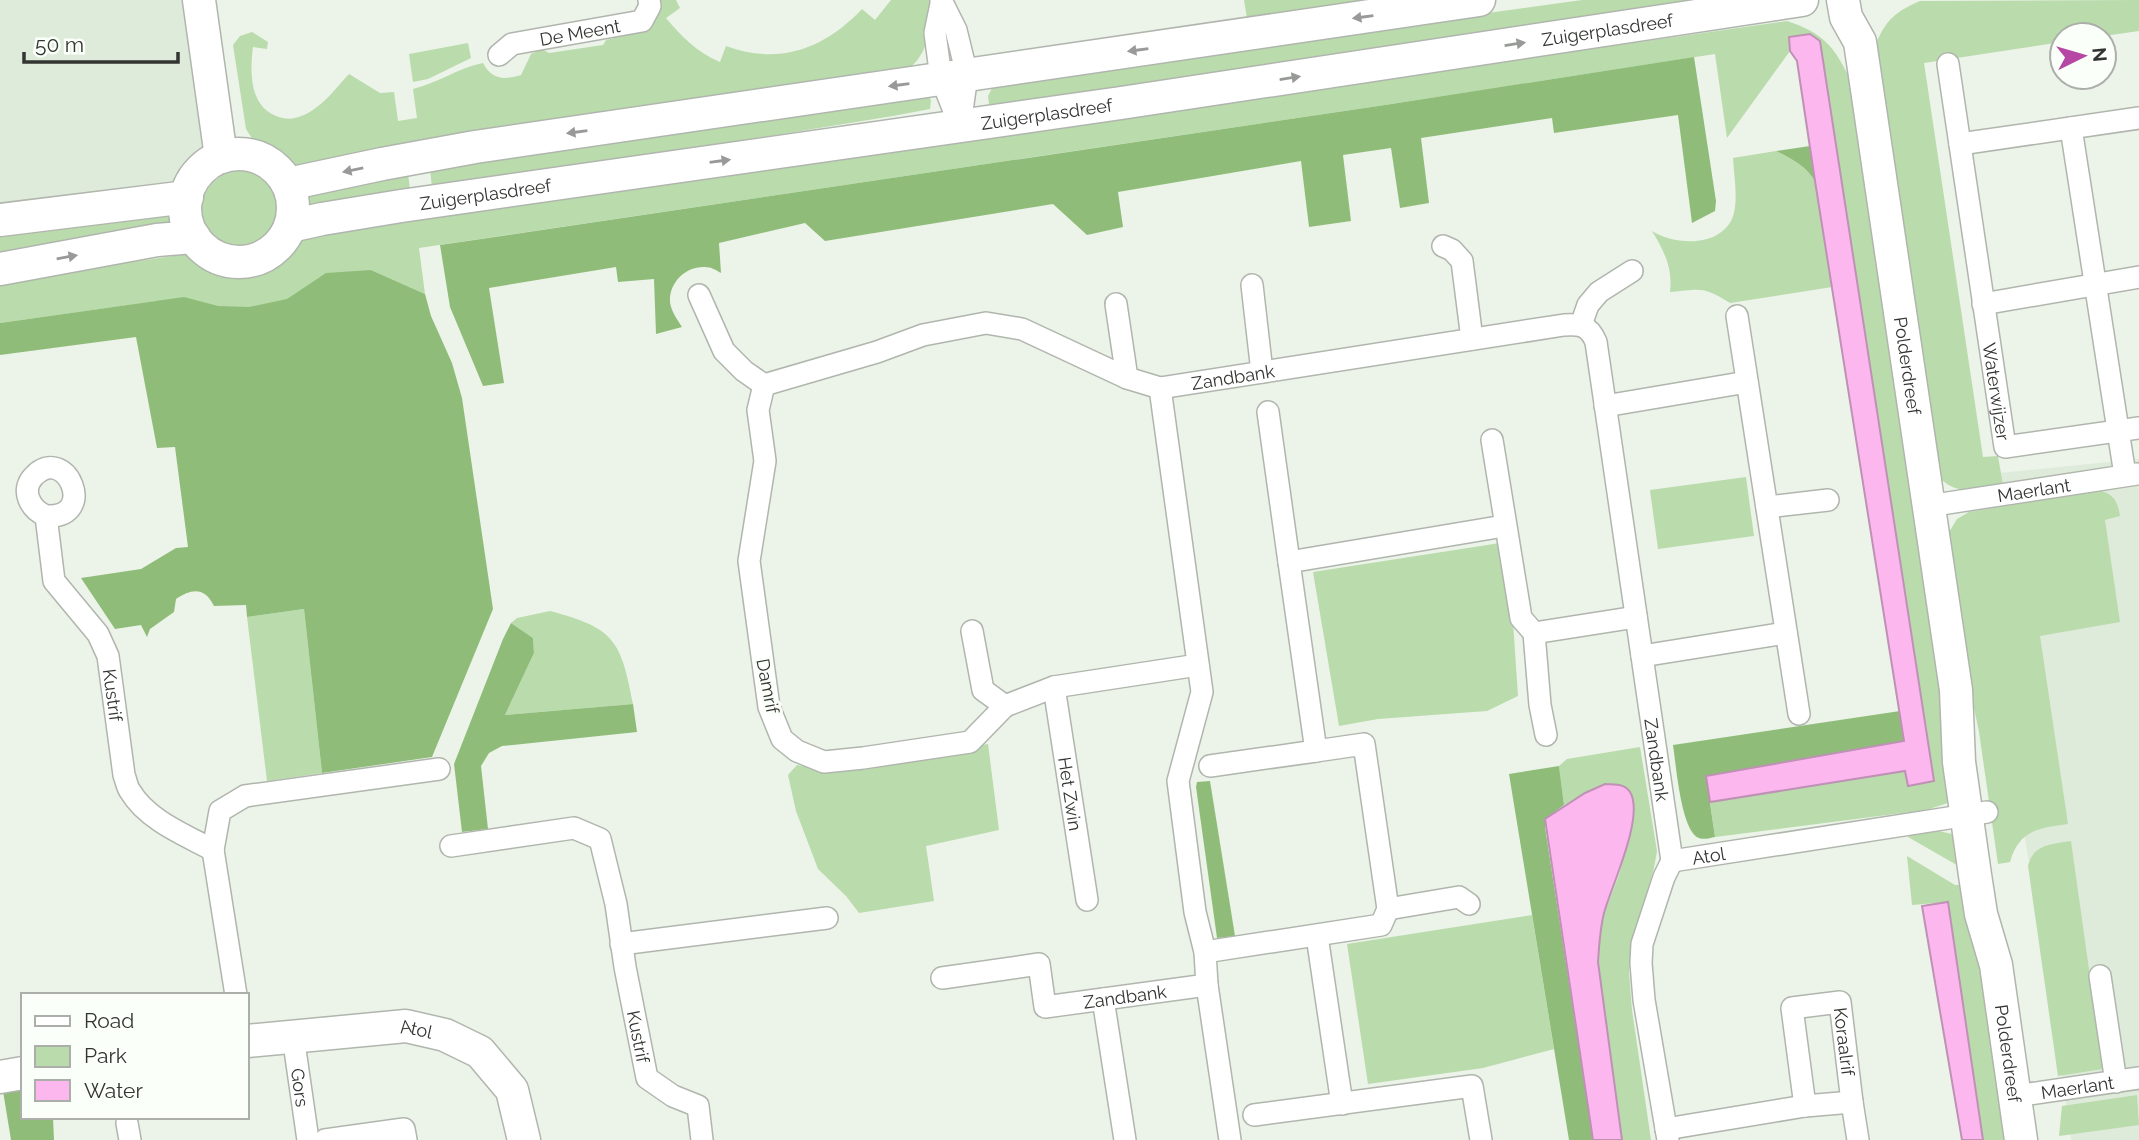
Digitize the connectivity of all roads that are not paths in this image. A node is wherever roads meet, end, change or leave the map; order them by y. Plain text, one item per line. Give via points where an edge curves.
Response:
1 (199, 0) edge
2 (217, 0) edge
3 (649, 0) edge
4 (1479, 0) edge
5 (1802, 0) edge
6 (1843, 0) edge
7 (1863, 0) edge
8 (941, 2) edge
9 (1860, 42) junction
10 (499, 55) dead end
11 (1948, 64) dead end
12 (954, 77) junction
13 (2139, 118) edge
14 (960, 125) junction
15 (2071, 128) junction
16 (1960, 144) junction
17 (232, 156) junction
18 (288, 184) junction
19 (187, 197) junction
20 (0, 220) edge
21 (290, 226) junction
22 (194, 237) junction
23 (1443, 246) dead end
24 (0, 269) edge
25 (1632, 271) dead end
26 (2139, 277) edge
27 (2097, 283) junction
28 (1252, 285) dead end
29 (699, 295) dead end
30 (1116, 304) dead end
31 (1983, 304) junction
32 (1737, 316) dead end
33 (1581, 325) junction
34 (1472, 339) junction
35 (1262, 372) junction
36 (1127, 378) junction
37 (1747, 382) junction
38 (764, 385) junction
39 (1160, 388) junction
40 (1605, 406) junction
41 (1268, 412) dead end
42 (2129, 430) edge
43 (1492, 439) dead end
44 (2132, 474) edge
45 (1828, 500) dead end
46 (1928, 506) junction
47 (1767, 508) junction
48 (46, 516) dead end
49 (1504, 526) junction
50 (1289, 562) junction
51 (1636, 617) junction
52 (972, 631) dead end
53 (1534, 633) junction
54 (1786, 633) junction
55 (1642, 656) junction
56 (1198, 665) junction
57 (1054, 687) junction
58 (1005, 706) junction
59 (1799, 714) dead end
60 (1546, 736) dead end
61 (1316, 751) junction
62 (1210, 766) dead end
63 (439, 769) dead end
64 (1977, 814) junction
65 (451, 846) dead end
66 (213, 850) junction
67 (1672, 861) junction
68 (1087, 900) dead end
69 (1469, 904) dead end
70 (1388, 909) junction
71 (827, 918) dead end
72 (1317, 936) junction
73 (621, 944) junction
74 (1205, 952) junction
75 (2100, 976) dead end
76 (942, 978) dead end
77 (1207, 985) junction
78 (236, 993) edge
79 (1103, 999) junction
80 (293, 1035) junction
81 (248, 1041) edge
82 (21, 1073) edge
83 (0, 1077) edge
84 (2139, 1078) edge
85 (2116, 1082) junction
86 (2015, 1096) junction
87 (1852, 1102) junction
88 (1342, 1104) junction
89 (1805, 1106) junction
90 (1254, 1115) dead end
91 (1667, 1134) edge
92 (308, 1140) edge
93 (325, 1140) edge
94 (406, 1140) edge
95 (524, 1140) edge
96 (702, 1140) edge
97 (1125, 1140) edge
98 (1230, 1140) edge
99 (1482, 1140) edge
100 (1858, 1140) edge
101 (2021, 1140) edge

1 - 17 main road
2 - 17 main road
3 - 10 street, De Meent via 642,21 512,44
4 -> 12 main road
14 -> 5 main road, Zuigerplasdreef
6 - 9 main road, Polderdreef via 1846,18
7 - 9 main road, Polderdreef
8 - 12 street via 956,30
9 - 46 main road, Polderdreef
11 - 16 street, Waterwijzer
12 - 14 street
12 -> 18 main road via 475,147
13 - 15 street
21 -> 14 main road, Zuigerplasdreef
15 - 16 street
15 - 27 street
16 - 31 street, Waterwijzer
17 - 18 main road via 252,155 269,163
17 - 19 main road via 205,166
18 - 21 main road via 293,205
19 - 20 main road
19 - 22 main road via 187,218
21 - 22 main road via 269,253 237,262 205,250
24 -> 22 main road
23 - 34 street via 1462,261
25 - 33 street via 1599,292 1588,304
26 - 27 street
27 - 31 street
27 - 42 street
28 - 35 street
29 - 38 street via 724,351
30 - 36 street
31 - 42 street, Waterwijzer via 2005,447
32 - 37 street
33 - 34 street, Zandbank
33 - 40 street, Zandbank via 1595,342
34 - 35 street, Zandbank
35 - 39 street, Zandbank
36 - 38 street via 1022,329 986,323 923,335
36 - 39 street
37 - 40 street
37 - 47 street
38 - 58 street, Damrif via 758,410 765,461 749,561 769,707 782,738 797,751 824,762 863,758 970,742
39 - 56 street
40 - 51 street, Zandbank
41 - 50 street
42 - 44 street
43 - 49 street
44 - 46 street, Maerlant
45 - 47 street
46 - 64 main road, Polderdreef via 1956,690 1959,762
47 - 54 street
48 - 66 street, Kustrif via 54,581 98,634 108,656 130,791 164,823
49 - 50 street
49 - 53 street via 1521,618
50 - 61 street
51 - 53 street
51 - 55 street, Zandbank
52 - 58 street via 983,690
53 - 60 street
54 - 55 street
54 - 59 street
55 - 67 street, Zandbank
56 - 57 street
56 - 74 street via 1202,692 1178,781 1195,912
57 - 58 street
57 - 68 street, Het Zwin
61 - 62 street
61 - 70 street via 1364,744
63 - 66 street via 245,796 220,811
64 - 67 street, Atol
64 - 86 main road, Polderdreef via 1982,914 1996,965
65 - 73 street, Kustrif via 574,828 600,839
66 - 78 street
67 - 91 street, Atol via 1642,944 1641,963
69 - 70 street via 1459,897
70 - 72 street via 1381,925
71 - 73 street
72 - 74 street
72 - 88 street
73 - 96 street, Kustrif via 647,1078 698,1106
74 - 77 street
75 - 85 street
76 - 79 street, Zandbank via 1039,964 1045,1007
77 - 79 street, Zandbank
77 - 98 street
79 - 97 street
80 - 81 main road, Atol
80 - 92 street, Gors
80 - 95 main road, Atol via 406,1026 445,1035 480,1052 512,1090
82 - 83 main road
84 - 85 street, Maerlant
85 - 86 street, Maerlant
86 - 101 main road, Polderdreef
87 - 89 street, Koraalrif
87 - 89 street, Koraalrif via 1840,1002 1792,1008
87 - 100 street, Koraalrif
88 - 90 street
88 - 99 street via 1472,1086
89 - 91 street, Koraalrif
93 - 94 street via 404,1129

